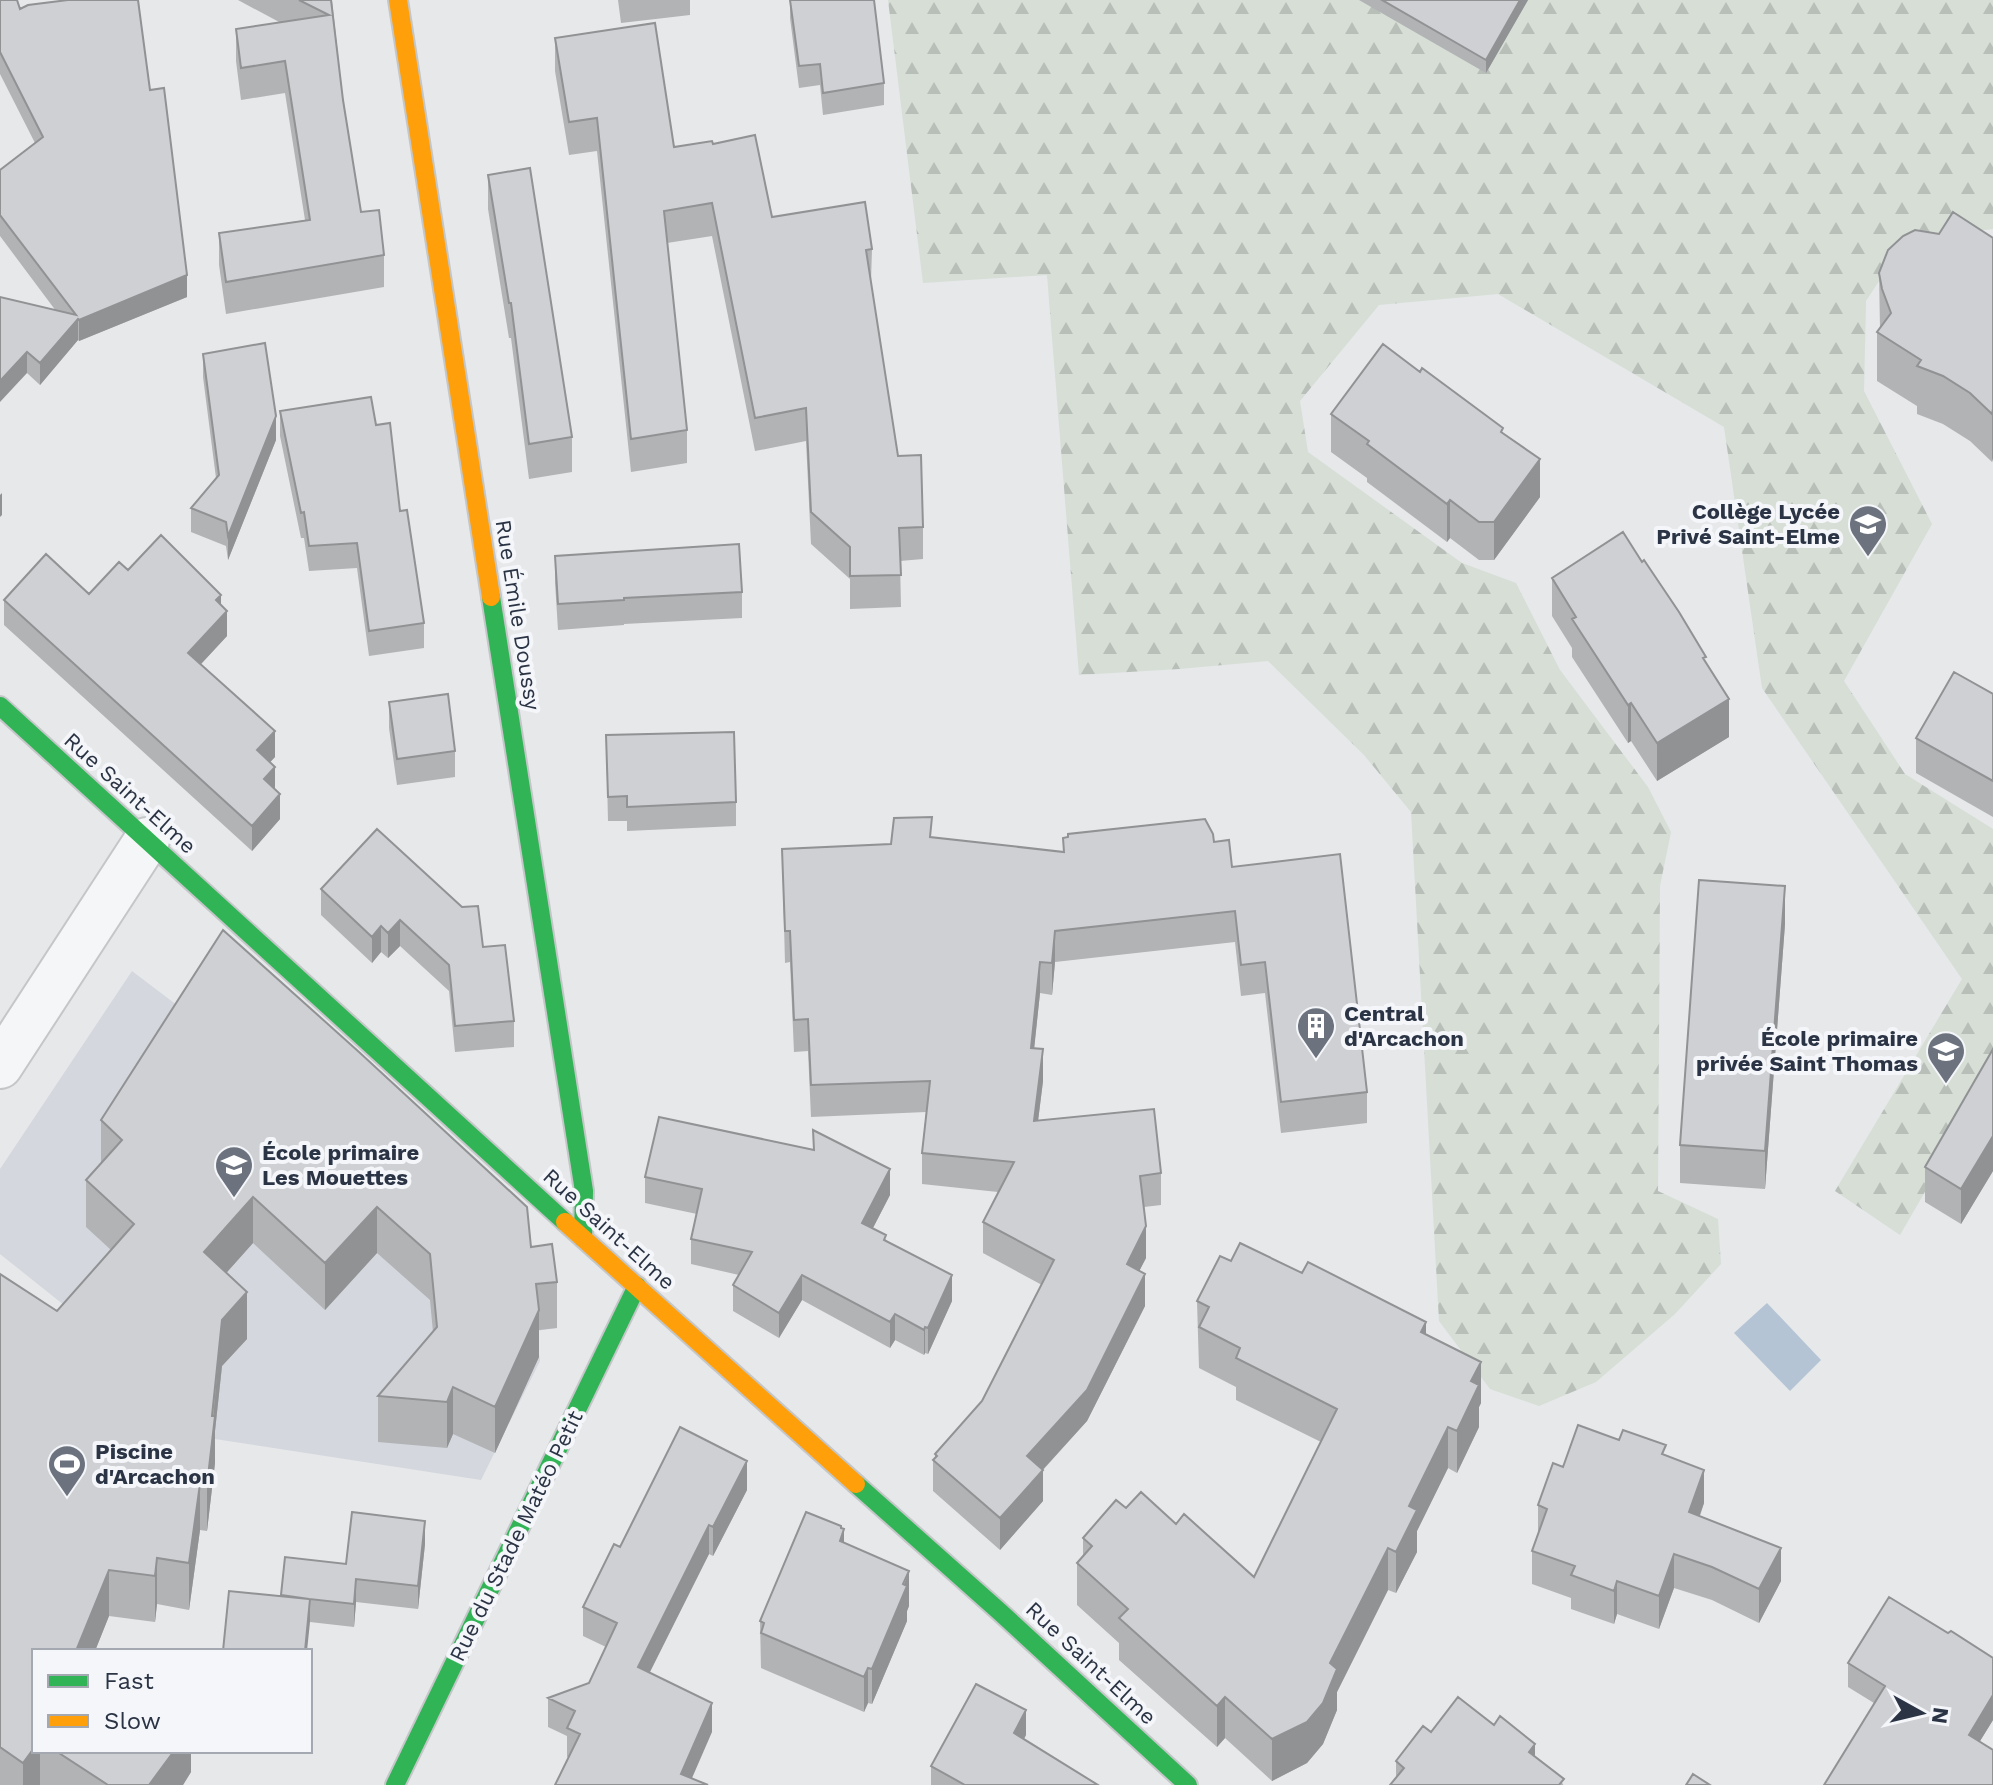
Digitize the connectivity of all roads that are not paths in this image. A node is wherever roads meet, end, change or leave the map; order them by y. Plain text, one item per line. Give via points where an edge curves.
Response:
1 (398, 0) edge
2 (0, 706) edge
3 (147, 840) junction
4 (0, 1066) edge
5 (583, 1238) junction
6 (637, 1286) junction
7 (395, 1785) edge
8 (1188, 1785) edge

1 - 5 street, Rue Émile Doussy via 584,1191
2 - 3 street, Rue Saint-Elme
3 - 4 street
3 - 5 street, Rue Saint-Elme
5 - 6 street, Rue Saint-Elme
6 - 7 street, Rue du Stade Matéo Petit
6 - 8 street, Rue Saint-Elme

